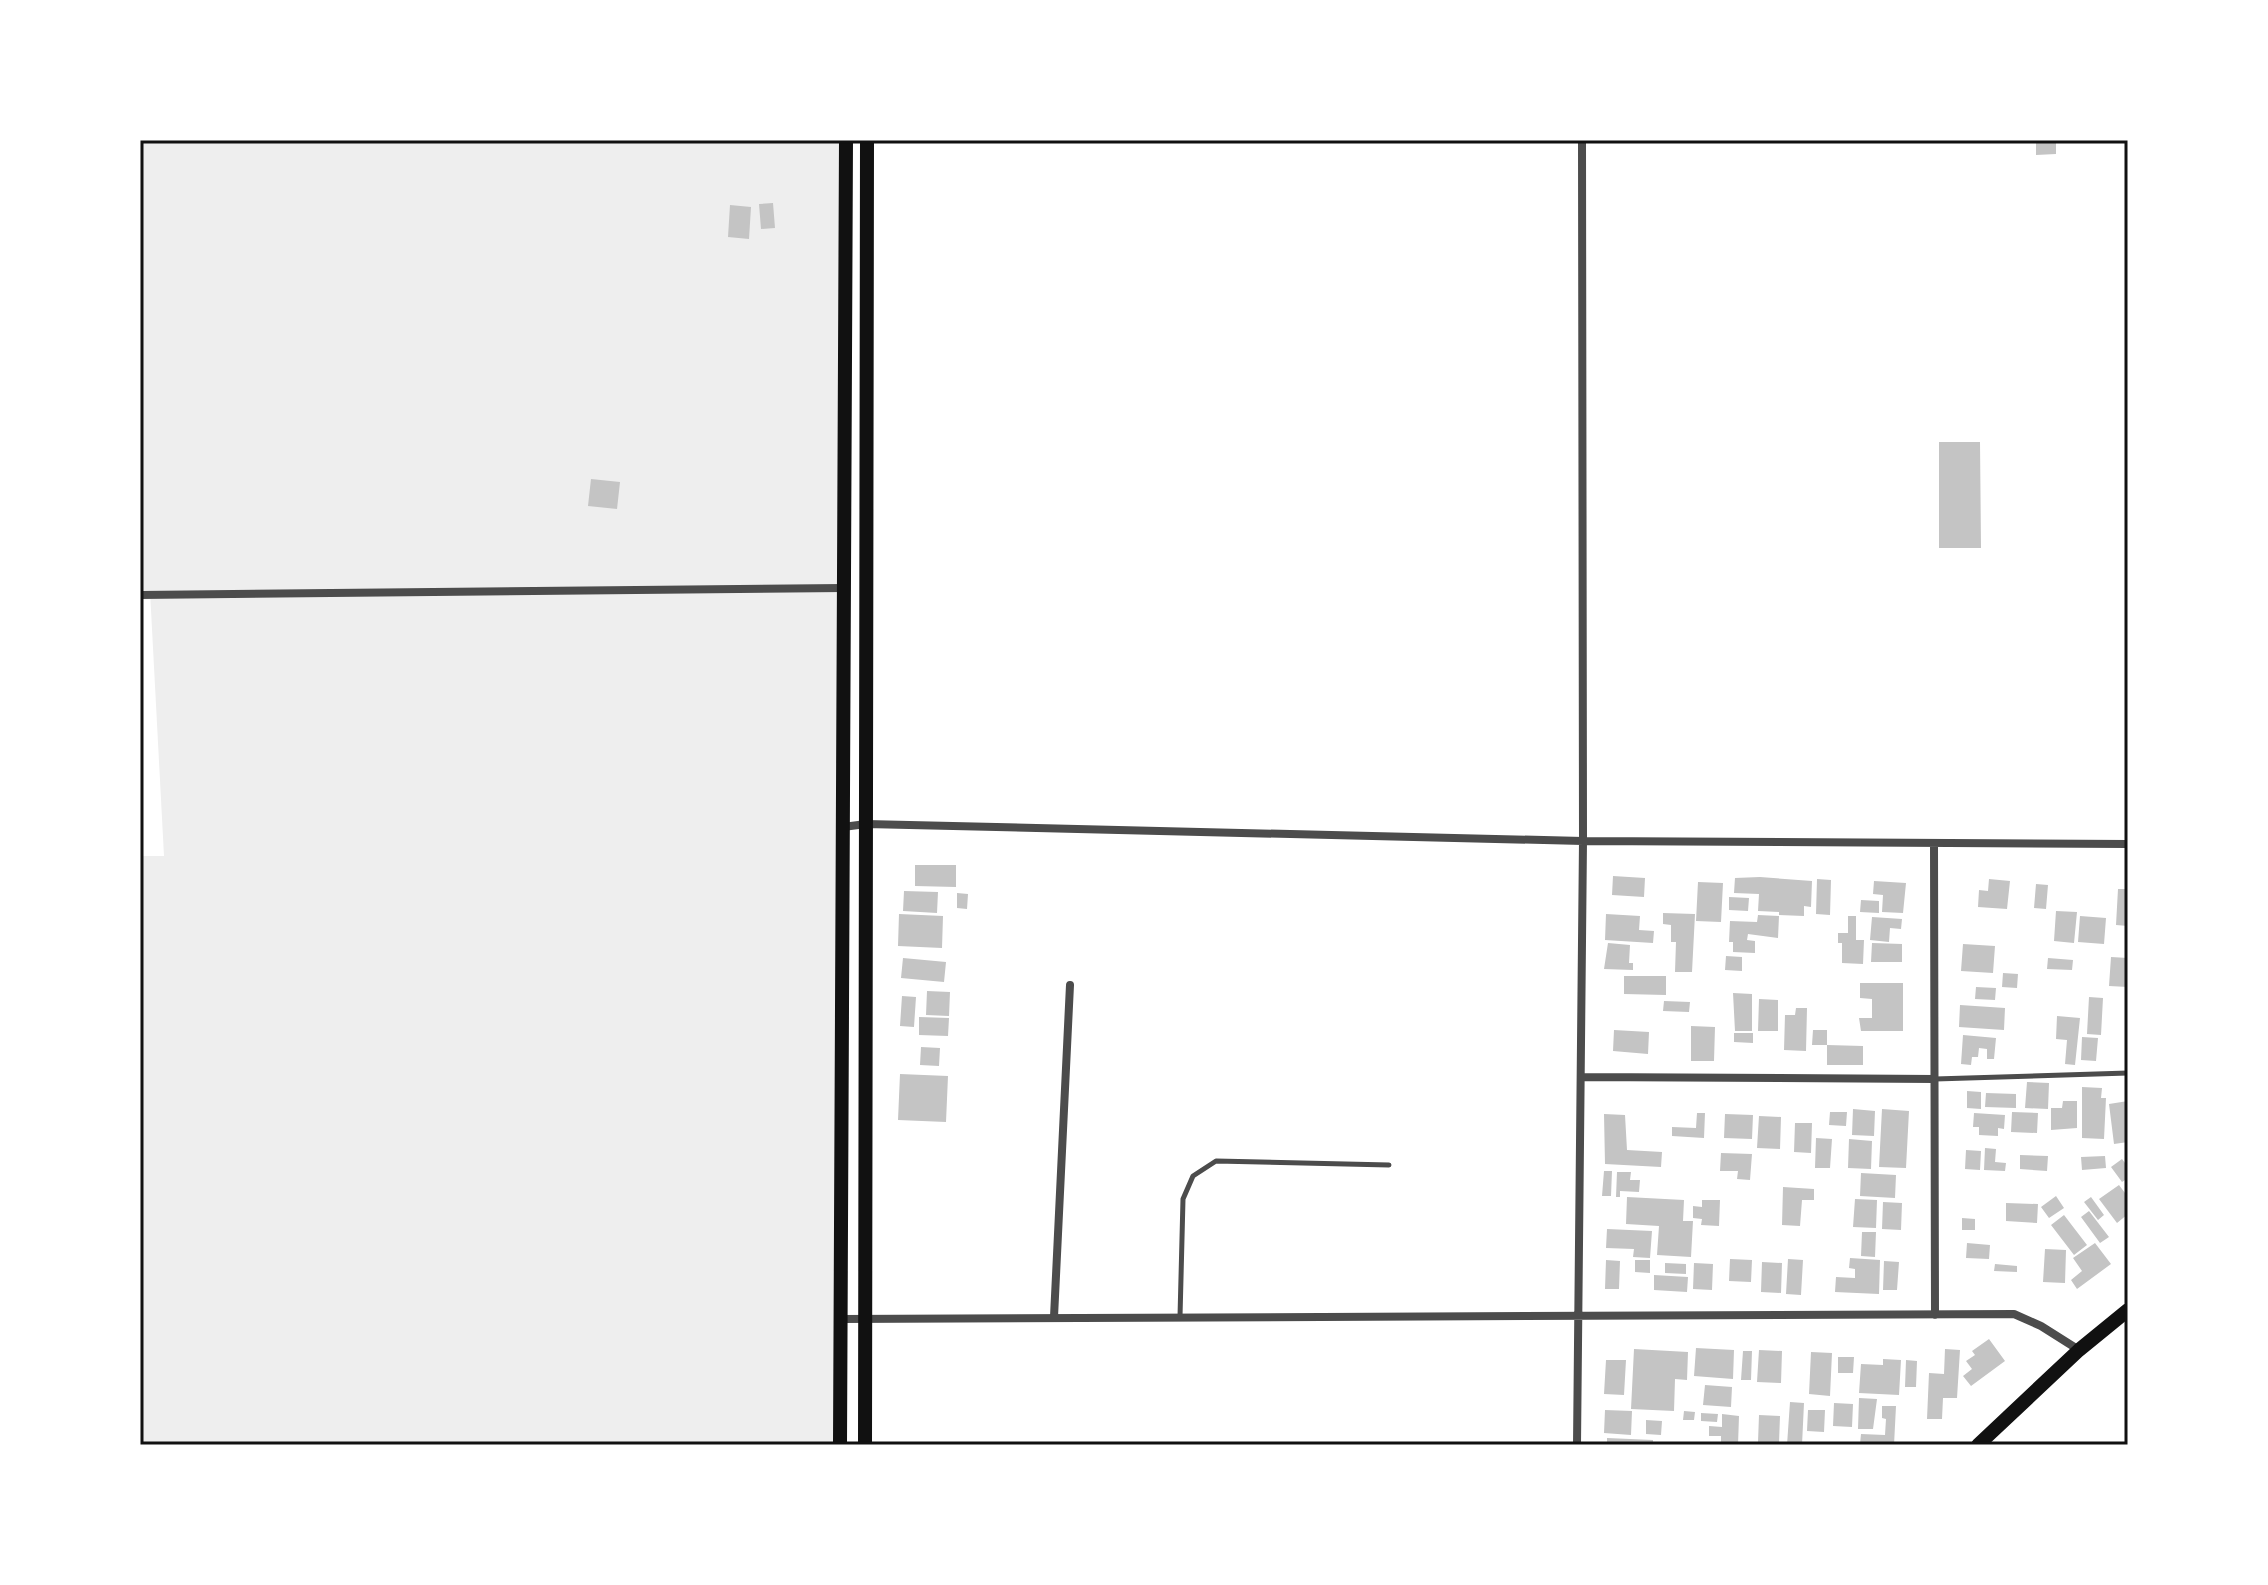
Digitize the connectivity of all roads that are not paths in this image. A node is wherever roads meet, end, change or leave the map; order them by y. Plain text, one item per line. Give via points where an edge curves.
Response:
1 (846, 140) edge
2 (867, 140) edge
3 (1582, 140) edge
4 (844, 588) junction
5 (140, 595) edge
6 (866, 824) junction
7 (843, 827) junction
8 (1583, 841) junction
9 (1934, 844) junction
10 (2128, 844) edge
11 (1070, 985) dead end
12 (2128, 1073) edge
13 (1581, 1077) junction
14 (1935, 1079) junction
15 (1389, 1165) dead end
16 (2128, 1310) edge
17 (1580, 1315) junction
18 (1935, 1315) junction
19 (865, 1317) junction
20 (1054, 1317) junction
21 (1180, 1317) junction
22 (841, 1319) junction
23 (2079, 1350) junction
24 (840, 1445) edge
25 (865, 1445) edge
26 (1577, 1445) edge
27 (1978, 1445) edge

1 - 4 main road
2 - 6 main road
3 - 8 street
4 - 5 street
4 - 7 main road
6 - 7 street
6 - 8 street
6 - 19 main road
7 - 22 main road
8 - 9 street
8 - 13 street
9 - 10 street
9 - 14 street
11 - 20 street
12 - 14 lane
13 - 14 street
13 - 17 street
14 - 18 street
15 - 21 lane via 1216,1161 1193,1176 1183,1199
16 - 23 main road
17 - 18 street
17 - 21 street
17 - 26 street
18 - 23 street via 2014,1314
19 - 20 street
19 - 22 street
19 - 25 main road
20 - 21 street
22 - 24 main road
23 - 27 main road

